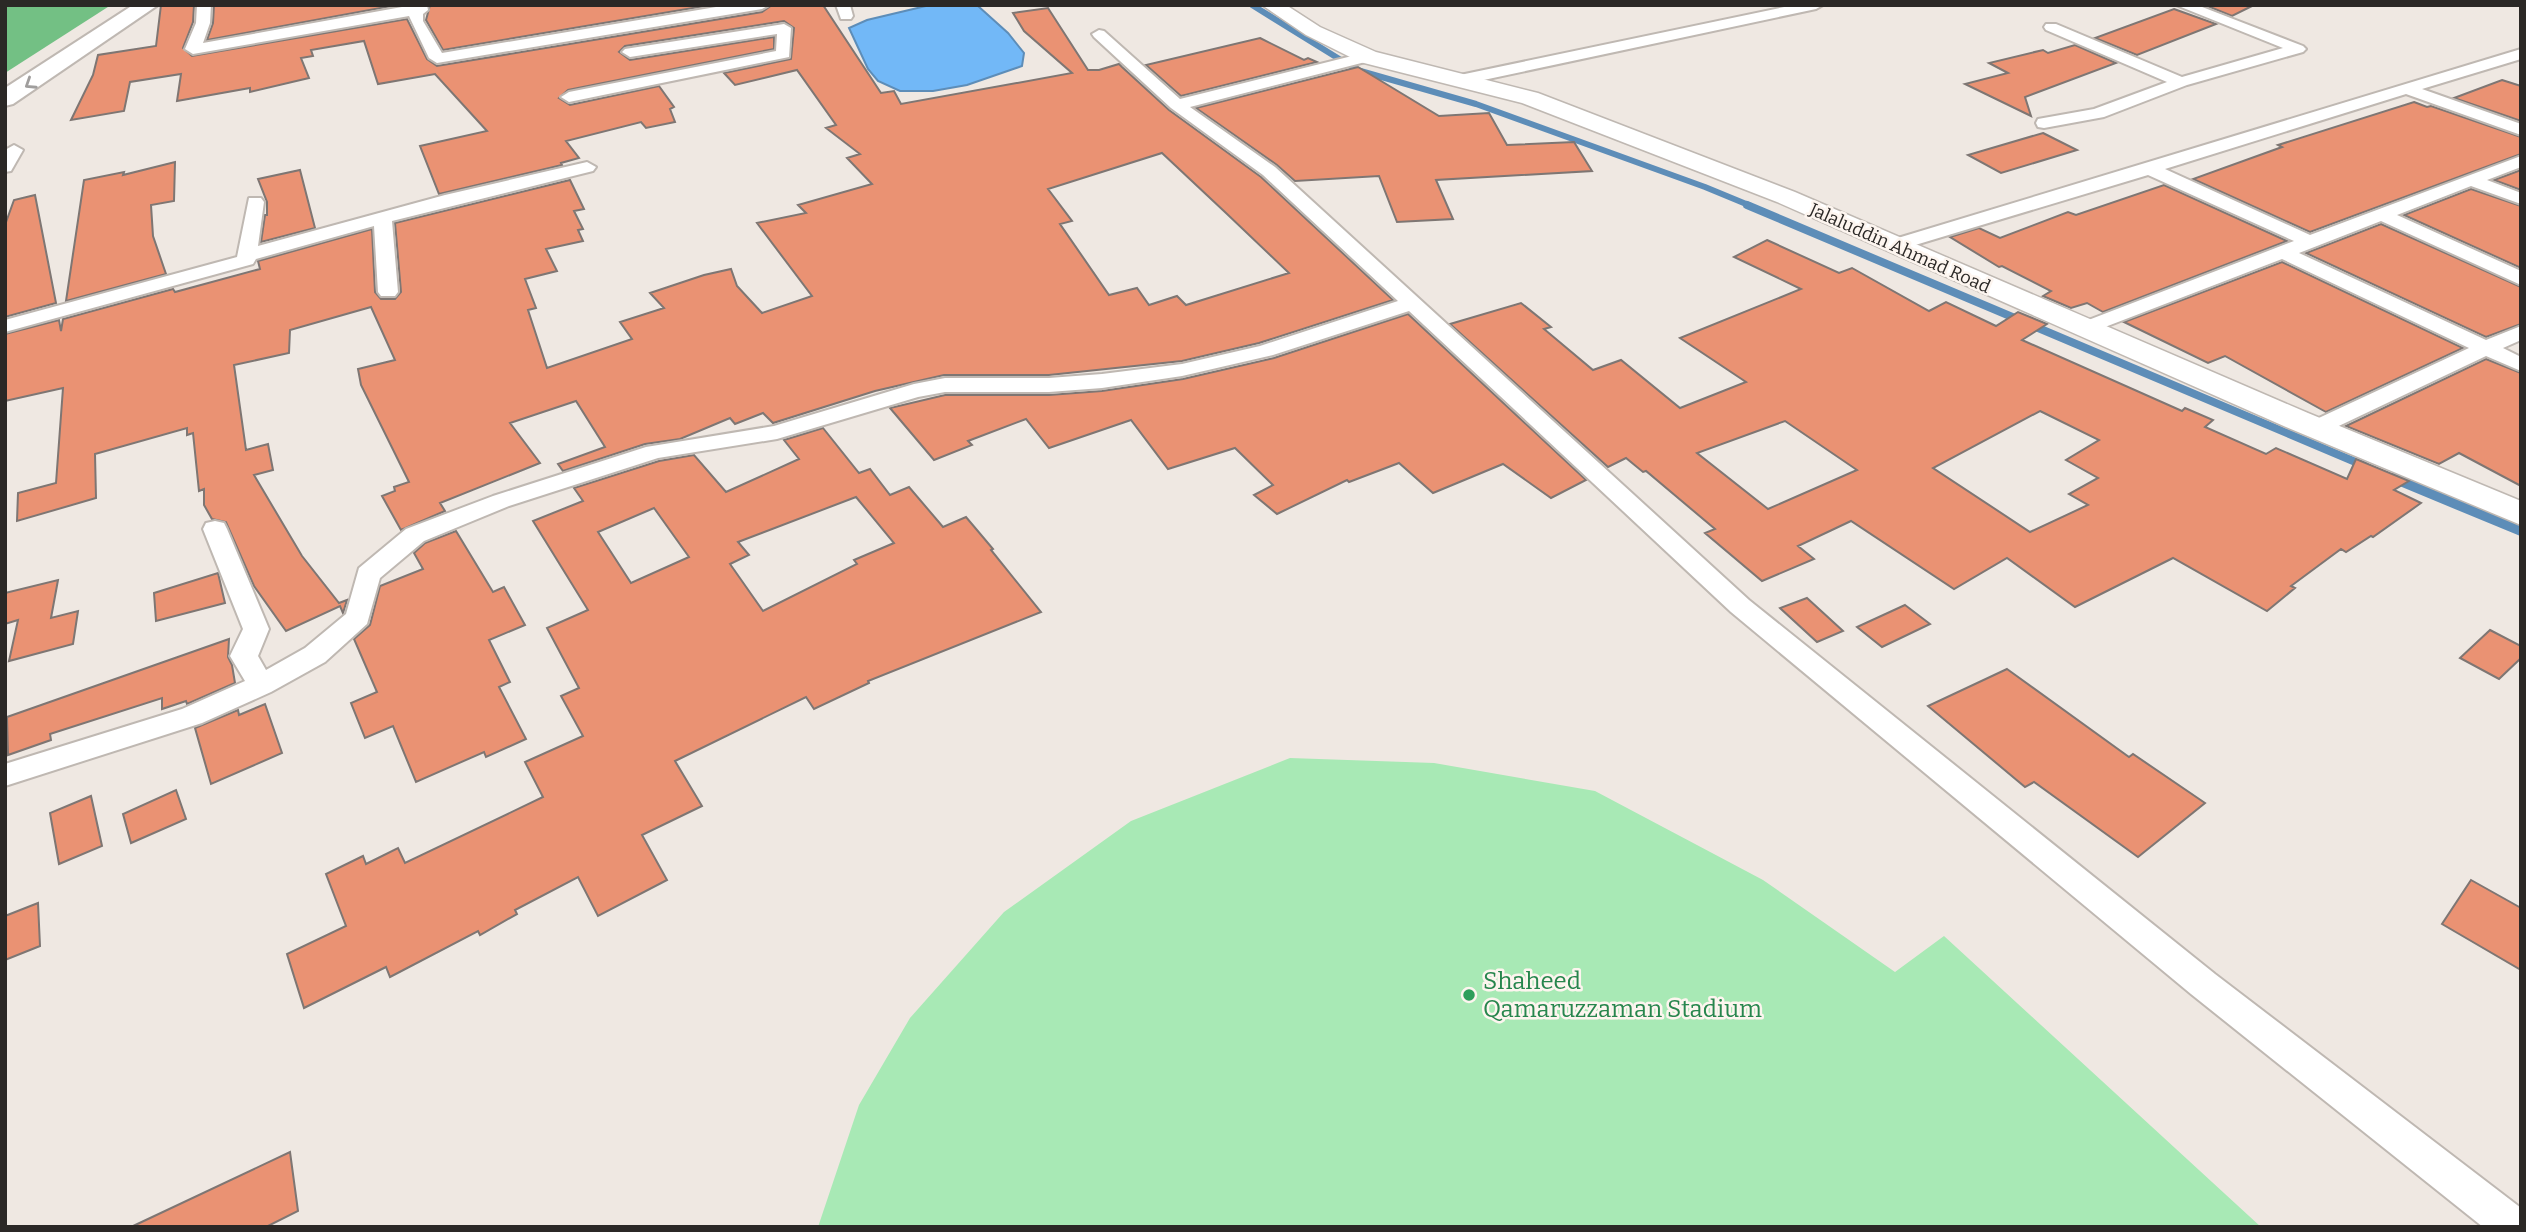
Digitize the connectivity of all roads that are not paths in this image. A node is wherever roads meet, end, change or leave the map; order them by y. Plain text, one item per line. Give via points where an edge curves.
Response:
1 (122, 5) edge
2 (148, 5) edge
3 (204, 5) edge
4 (762, 5) edge
5 (1272, 5) edge
6 (1816, 5) edge
7 (2183, 5) edge
8 (2231, 5) edge
9 (418, 8) edge
10 (2199, 12) junction
11 (2051, 27) dead end
12 (1099, 34) dead end
13 (630, 52) dead end
14 (2521, 54) edge
15 (1368, 57) junction
16 (5, 79) edge
17 (1460, 80) junction
18 (2181, 82) junction
19 (2405, 88) junction
20 (569, 97) dead end
21 (5, 99) edge
22 (1177, 106) junction
23 (2521, 117) edge
24 (2044, 123) dead end
25 (2502, 123) junction
26 (2521, 130) edge
27 (14, 150) dead end
28 (2521, 161) edge
29 (5, 167) edge
30 (587, 167) dead end
31 (2150, 169) junction
32 (2471, 180) junction
33 (2521, 199) edge
34 (255, 202) dead end
35 (2383, 215) junction
36 (383, 218) junction
37 (2308, 241) junction
38 (1895, 245) junction
39 (2284, 253) junction
40 (247, 256) junction
41 (2521, 279) edge
42 (388, 292) dead end
43 (1414, 303) junction
44 (5, 326) edge
45 (2085, 328) junction
46 (2521, 332) edge
47 (2483, 348) junction
48 (2521, 365) edge
49 (2316, 428) junction
50 (2521, 514) edge
51 (215, 529) dead end
52 (261, 685) junction
53 (5, 775) edge
54 (2514, 1227) edge

1 - 16 main road
2 -> 21 main road
3 - 9 street via 193,49
4 - 9 street via 437,58 416,21
5 - 15 street, Jalaluddin Ahmad Road
6 - 17 street
7 - 10 street
8 - 10 street
10 - 18 street via 2298,49
11 - 18 street
12 - 22 street
13 - 20 street via 784,22 784,54
14 - 19 street
15 - 17 street, Jalaluddin Ahmad Road
15 - 22 street
17 - 38 street, Jalaluddin Ahmad Road via 1530,98 1605,125
18 - 24 street via 2098,113
19 - 25 street
19 - 31 street
22 - 43 street via 1269,171
23 - 25 street
25 - 26 street
27 - 29 street
28 - 32 street
30 - 36 street
31 - 37 street
31 - 38 street
32 - 33 street
32 - 35 street
34 - 40 street
35 - 37 street
35 - 41 street
36 - 40 street
36 - 42 street
37 - 39 street
38 - 45 street, Jalaluddin Ahmad Road
39 - 45 street
39 - 47 street
40 - 44 street via 174,282
43 - 52 street via 1266,351 1182,370 1102,381 945,385 914,391 776,432 654,452 501,500 415,535 368,574 358,618 314,655
43 - 54 street via 1740,606 2203,984
45 - 49 street, Jalaluddin Ahmad Road
46 - 47 street
47 - 48 street
47 - 49 street
49 - 50 street, Jalaluddin Ahmad Road
51 - 52 street via 256,629 244,656
52 - 53 street via 192,716

